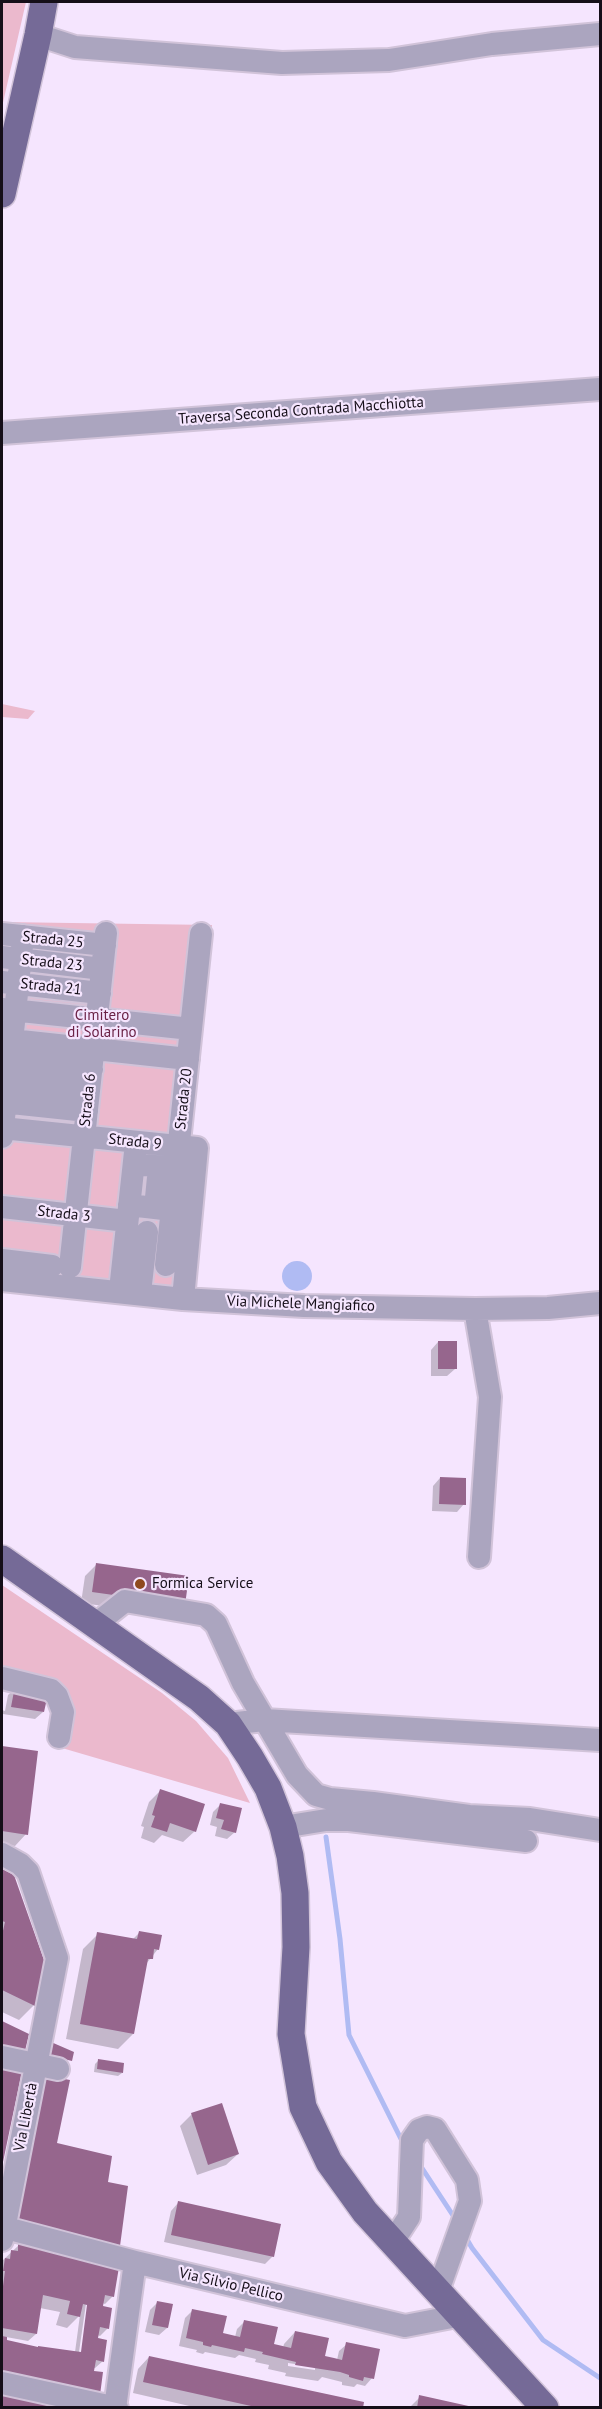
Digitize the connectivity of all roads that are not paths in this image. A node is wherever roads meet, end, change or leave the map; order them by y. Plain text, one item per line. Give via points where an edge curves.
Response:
1 (43, 12) edge
2 (600, 34) edge
3 (2, 194) edge
4 (600, 389) edge
5 (2, 433) edge
6 (201, 934) dead end
7 (12, 935) edge
8 (105, 939) joint
9 (11, 958) edge
10 (102, 969) junction
11 (10, 983) edge
12 (100, 993) junction
13 (8, 1010) edge
14 (97, 1019) junction
15 (191, 1029) junction
16 (188, 1059) junction
17 (5, 1070) edge
18 (90, 1080) junction
19 (2, 1131) edge
20 (84, 1137) junction
21 (160, 1157) junction
22 (2, 1207) edge
23 (76, 1215) junction
24 (141, 1218) junction
25 (2, 1260) edge
26 (166, 1265) dead end
27 (2, 1280) edge
28 (131, 1282) dead end
29 (183, 1299) junction
30 (600, 1303) edge
31 (475, 1310) junction
32 (479, 1557) dead end
33 (2, 1559) edge
34 (96, 1624) junction
35 (2, 1678) edge
36 (264, 1720) junction
37 (228, 1724) junction
38 (59, 1737) dead end
39 (600, 1740) edge
40 (283, 1827) junction
41 (600, 1830) edge
42 (526, 1841) dead end
43 (2, 1854) edge
44 (2, 2057) edge
45 (36, 2064) junction
46 (58, 2070) dead end
47 (2, 2231) edge
48 (392, 2243) junction
49 (135, 2262) junction
50 (438, 2291) junction
51 (462, 2315) junction
52 (2, 2383) edge
53 (115, 2407) edge
54 (545, 2408) edge

1 - 2 street via 75,47 282,63 388,60 492,44
1 - 3 main road
4 - 5 street, Traversa Seconda Contrada Macchiotta
6 - 15 street, Strada 20
7 - 8 street, Strada 25
7 - 9 street
8 - 10 street, Strada 6
9 - 10 street, Strada 23
9 - 11 street
10 - 12 street, Strada 6
11 - 12 street, Strada 21
11 - 13 street
12 - 14 street, Strada 6
13 - 14 street
13 - 17 street
14 - 15 street
14 - 18 street, Strada 6
15 - 16 street, Strada 20
16 - 18 street
16 - 21 street, Strada 20
17 - 18 street
17 - 18 street
17 - 19 street
18 - 20 street, Strada 6
19 - 20 street, Strada 9
20 - 21 street, Strada 9
20 - 23 street, Strada 6
21 - 24 street
21 - 24 street, Strada 20
21 - 29 street
22 - 23 street, Strada 3
23 - 24 street, Strada 3
23 - 25 street, Strada 6 via 61,1266
24 - 26 street, Strada 3 via 170,1234
24 - 28 street
27 - 29 street, Via Michele Mangiafico
29 - 31 street, Via Michele Mangiafico
30 - 31 street, Via Michele Mangiafico
31 - 32 street via 490,1397
33 - 34 main road
34 - 36 street via 125,1601 206,1615 216,1624 234,1667
34 - 37 main road via 199,1698
35 - 38 street via 51,1690 57,1696 63,1712
36 - 37 street
36 - 39 street
36 - 41 street via 297,1775 316,1795
37 - 40 main road via 268,1788
40 - 42 street via 349,1820
40 - 48 main road via 295,1893 291,2034 303,2107 329,2162
43 - 45 street, Via Libertà via 28,1872 57,1959
44 - 45 street
45 - 46 street
45 - 47 street, Via Libertà
47 - 49 street, Via Silvio Pellico
48 - 50 main road
48 - 50 street via 409,2217 412,2140 419,2130 435,2129 466,2180 470,2201
49 - 51 street, Via Silvio Pellico via 405,2326
49 - 53 street
50 - 51 main road
51 - 54 main road
52 - 53 street

